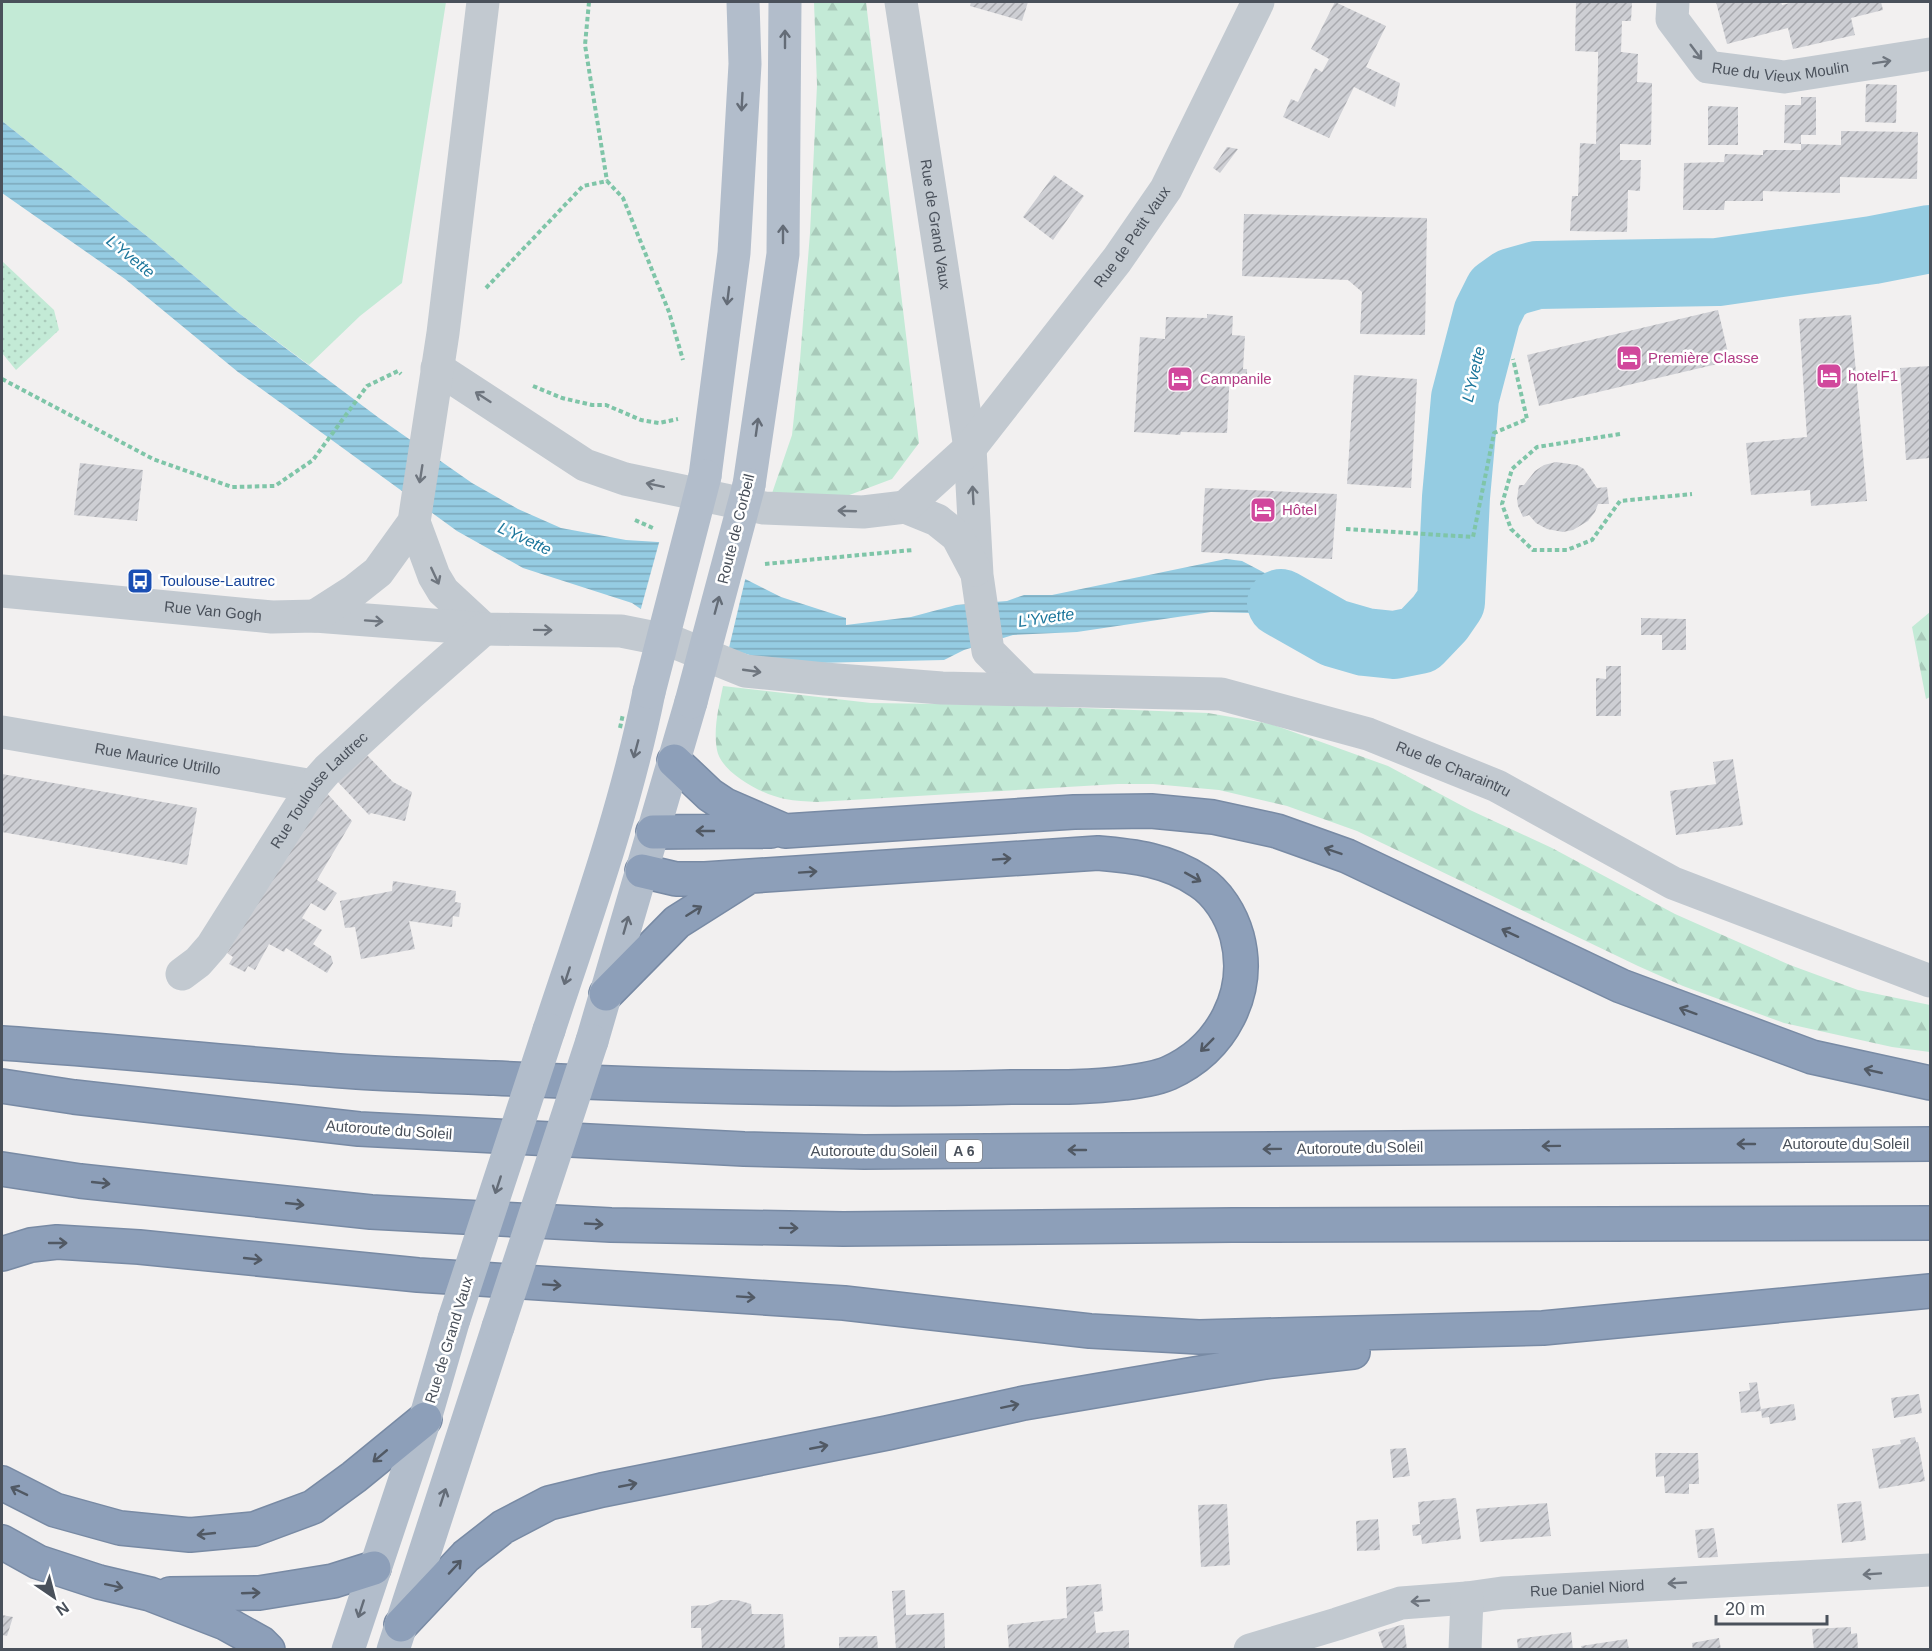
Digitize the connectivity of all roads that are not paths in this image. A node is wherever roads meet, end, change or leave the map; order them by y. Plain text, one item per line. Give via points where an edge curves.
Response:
1 (483, 2) edge
2 (743, 2) edge
3 (785, 2) edge
4 (902, 2) edge
5 (1258, 2) edge
6 (1673, 2) edge
7 (1930, 54) edge
8 (437, 368) junction
9 (970, 448) junction
10 (905, 507) junction
11 (414, 522) junction
12 (979, 584) junction
13 (2, 591) edge
14 (315, 616) junction
15 (484, 629) junction
16 (988, 651) junction
17 (942, 688) junction
18 (1026, 688) junction
19 (2, 732) edge
20 (674, 761) junction
21 (313, 786) junction
22 (616, 824) junction
23 (785, 831) junction
24 (653, 832) junction
25 (604, 860) junction
26 (642, 870) junction
27 (749, 876) junction
28 (182, 974) dead end
29 (1930, 981) edge
30 (606, 994) junction
31 (2, 1044) edge
32 (1930, 1083) edge
33 (2, 1086) edge
34 (1930, 1144) edge
35 (2, 1169) edge
36 (1930, 1223) edge
37 (2, 1254) edge
38 (1930, 1291) edge
39 (1543, 1328) junction
40 (425, 1419) junction
41 (2, 1483) edge
42 (2, 1542) edge
43 (425, 1552) junction
44 (374, 1568) junction
45 (1930, 1570) edge
46 (150, 1594) junction
47 (1467, 1599) junction
48 (397, 1637) edge
49 (268, 1650) edge
50 (348, 1650) edge
51 (1250, 1650) edge
52 (1465, 1650) edge

1 - 8 street
2 -> 22 main road, bridge via 745,64 734,253 705,476
20 -> 3 main road, Route de Corbeil, bridge via 749,485 783,254
4 - 9 street, Rue de Grand Vaux
5 - 9 street, Rue de Petit Vaux via 1166,189 1118,260
6 -> 7 street, Rue du Vieux Moulin via 1672,19 1708,68 1784,77
10 -> 8 street via 863,512 764,508 625,479 585,465
8 -> 11 street
9 - 10 street, Rue de Petit Vaux
12 -> 9 street, Rue de Grand Vaux
10 - 12 street via 937,519 957,536
11 - 14 street via 378,572
11 -> 15 street via 443,591
12 - 16 street, Rue de Grand Vaux
13 - 14 street, Rue Van Gogh via 272,617
14 -> 15 street, Rue Van Gogh
15 -> 17 street, Rue de Charaintru via 621,631 671,641 745,670
15 - 21 street, Rue Toulouse Lautrec
16 - 17 street
16 - 18 street
17 - 18 street, Rue de Charaintru
18 - 29 street, Rue de Charaintru via 1221,694 1368,734 1497,786 1673,883
19 - 21 street, Rue Maurice Utrillo
20 - 23 highway via 725,805
20 - 24 main road, Route de Corbeil
21 - 28 street, Rue Toulouse Lautrec via 212,946
22 - 24 main road
22 - 25 main road
23 -> 24 highway
32 -> 23 highway via 1812,1057 1621,986 1347,856 1256,826 1151,811
24 - 26 main road, Route de Corbeil
25 - 26 main road
25 -> 40 main road, Rue de Grand Vaux, bridge
26 - 27 highway via 676,879
30 -> 26 main road, Route de Corbeil
30 -> 27 highway via 676,922
27 -> 31 highway via 1098,853 1135,856 1160,862 1202,882 1223,905 1240,950 1241,986 1226,1021 1202,1051 1169,1073 1101,1086 899,1089 614,1083 359,1072
43 -> 30 main road, Route de Corbeil, bridge
34 -> 33 highway, Autoroute du Soleil / A 6 via 864,1152 744,1149 358,1130
35 -> 36 highway via 371,1212 611,1225 843,1229
37 -> 39 highway via 57,1242 139,1247 418,1275 844,1303 1090,1331 1199,1337
38 - 39 highway
48 -> 39 highway via 466,1556 503,1527 549,1503 1047,1399 1265,1362
40 -> 41 highway via 313,1507 254,1529 190,1535 120,1528 55,1510
40 - 44 main road, Rue de Grand Vaux
42 -> 46 highway via 38,1562
43 - 44 main road
43 - 48 main road
46 -> 44 highway via 260,1593 333,1581
44 -> 50 main road, Rue de Grand Vaux
45 -> 47 street, Rue Daniel Niord via 1502,1593
46 - 49 highway via 225,1623
47 -> 51 street, Rue Daniel Niord via 1401,1603
47 - 52 street

